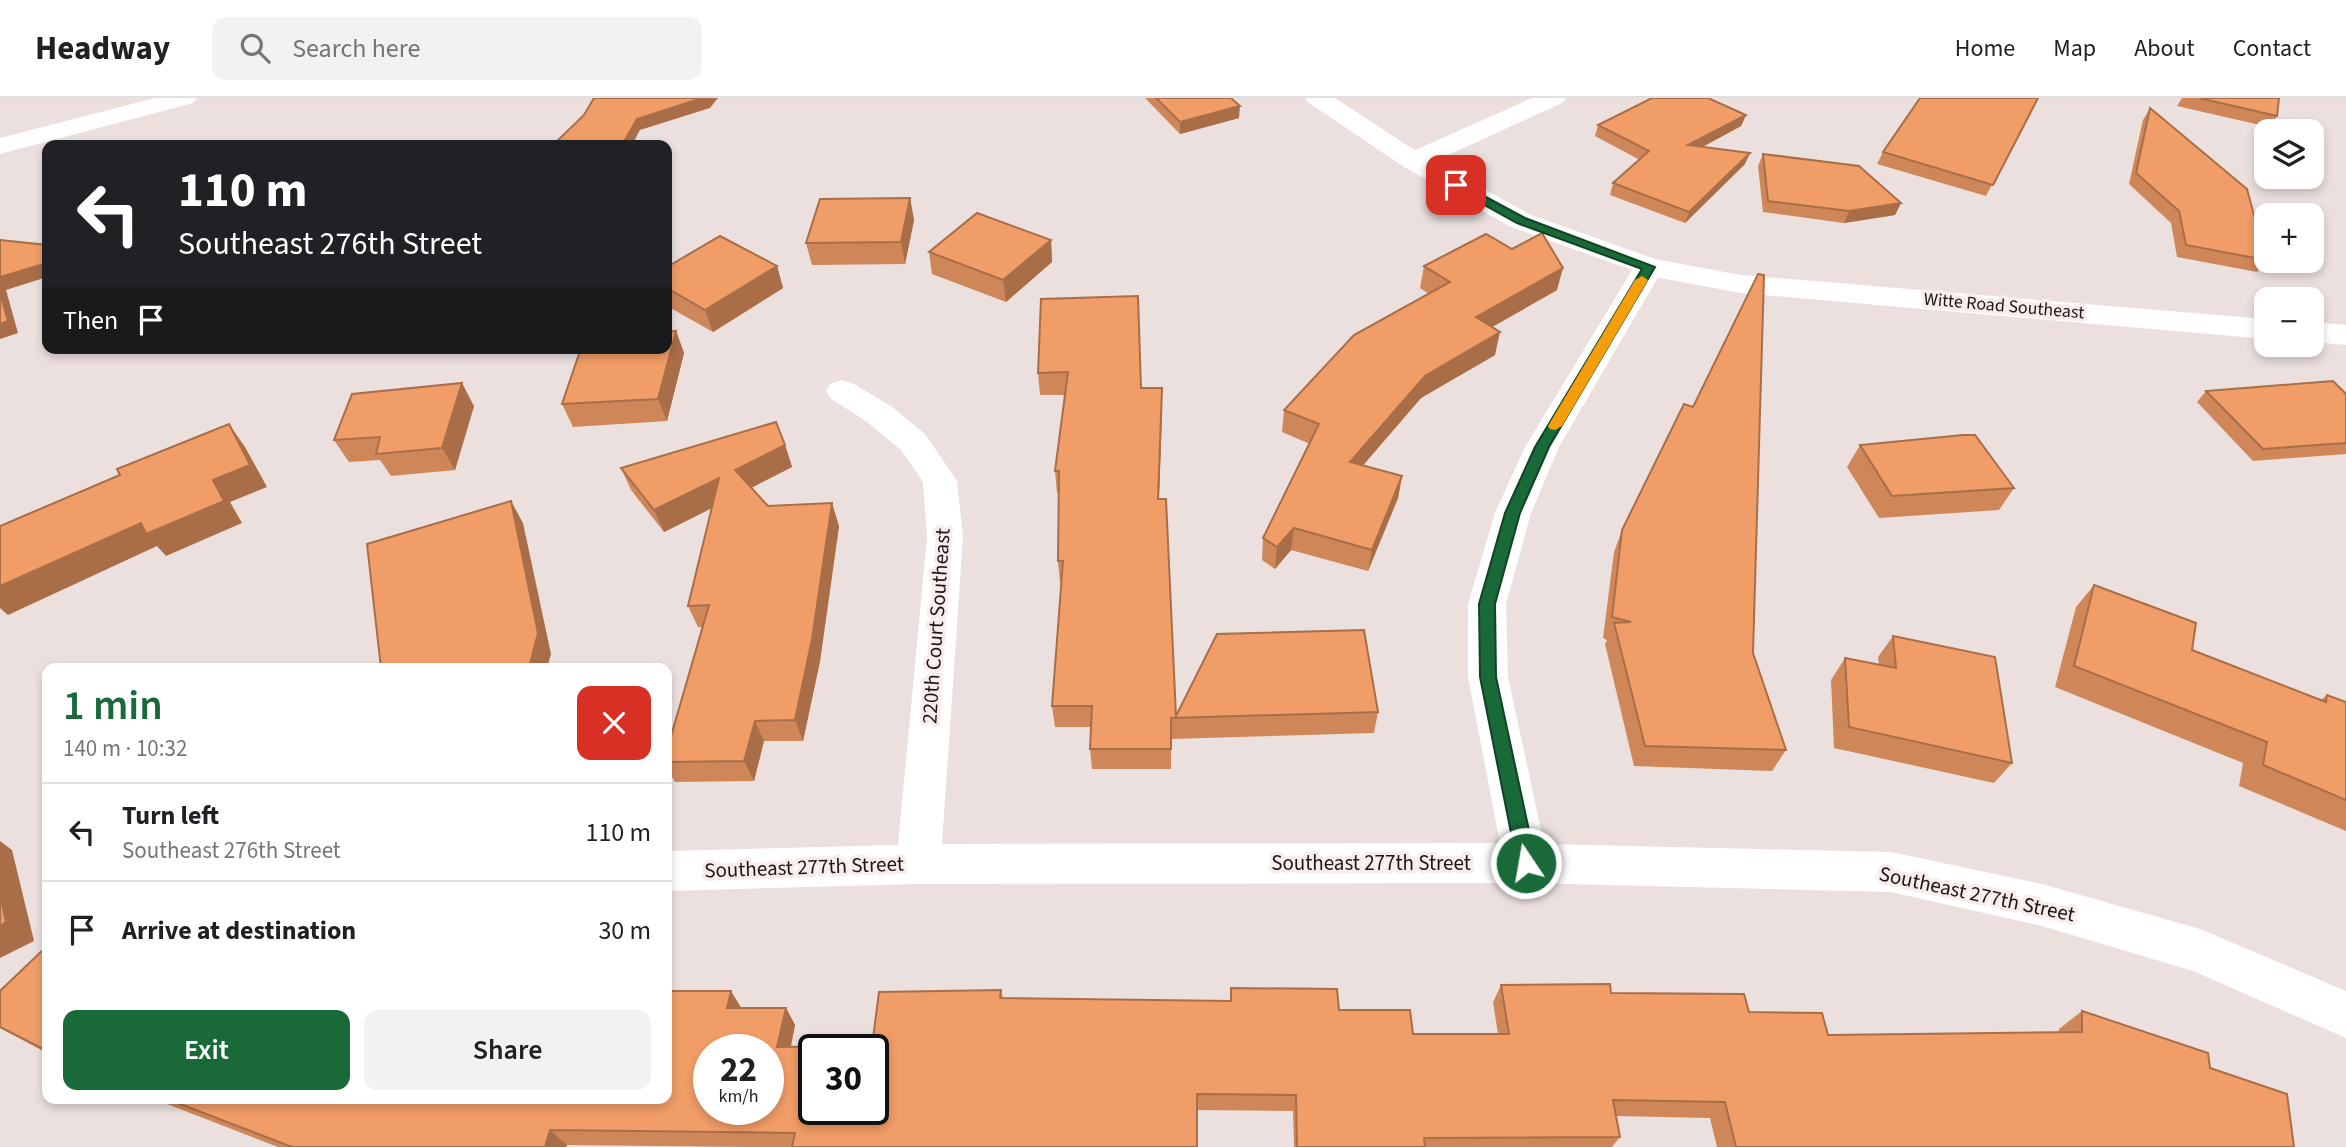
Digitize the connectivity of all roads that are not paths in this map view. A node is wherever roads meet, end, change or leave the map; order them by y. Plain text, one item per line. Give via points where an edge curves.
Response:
1 (184, 98) edge
2 (1318, 98) edge
3 (1553, 98) edge
4 (0, 146) edge
5 (1413, 161) junction
6 (1649, 267) junction
7 (2254, 327) edge
8 (2324, 333) edge
9 (2346, 335) edge
10 (842, 391) dead end
11 (1526, 863) junction
12 (918, 864) junction
13 (672, 871) edge
14 (2346, 1015) edge

1 - 4 street
2 - 5 street, Witte Road Southeast
3 - 5 street
5 - 6 street, Witte Road Southeast via 1521,220
6 - 7 street, Witte Road Southeast via 1741,284
6 - 11 street via 1542,447 1513,513 1487,604 1488,677
8 - 9 street
10 - 12 street, 220th Court Southeast via 913,442 940,481 945,537
11 - 12 street, Southeast 277th Street
11 - 14 street, Southeast 277th Street via 1891,872 2042,905 2200,951
12 - 13 street, Southeast 277th Street

